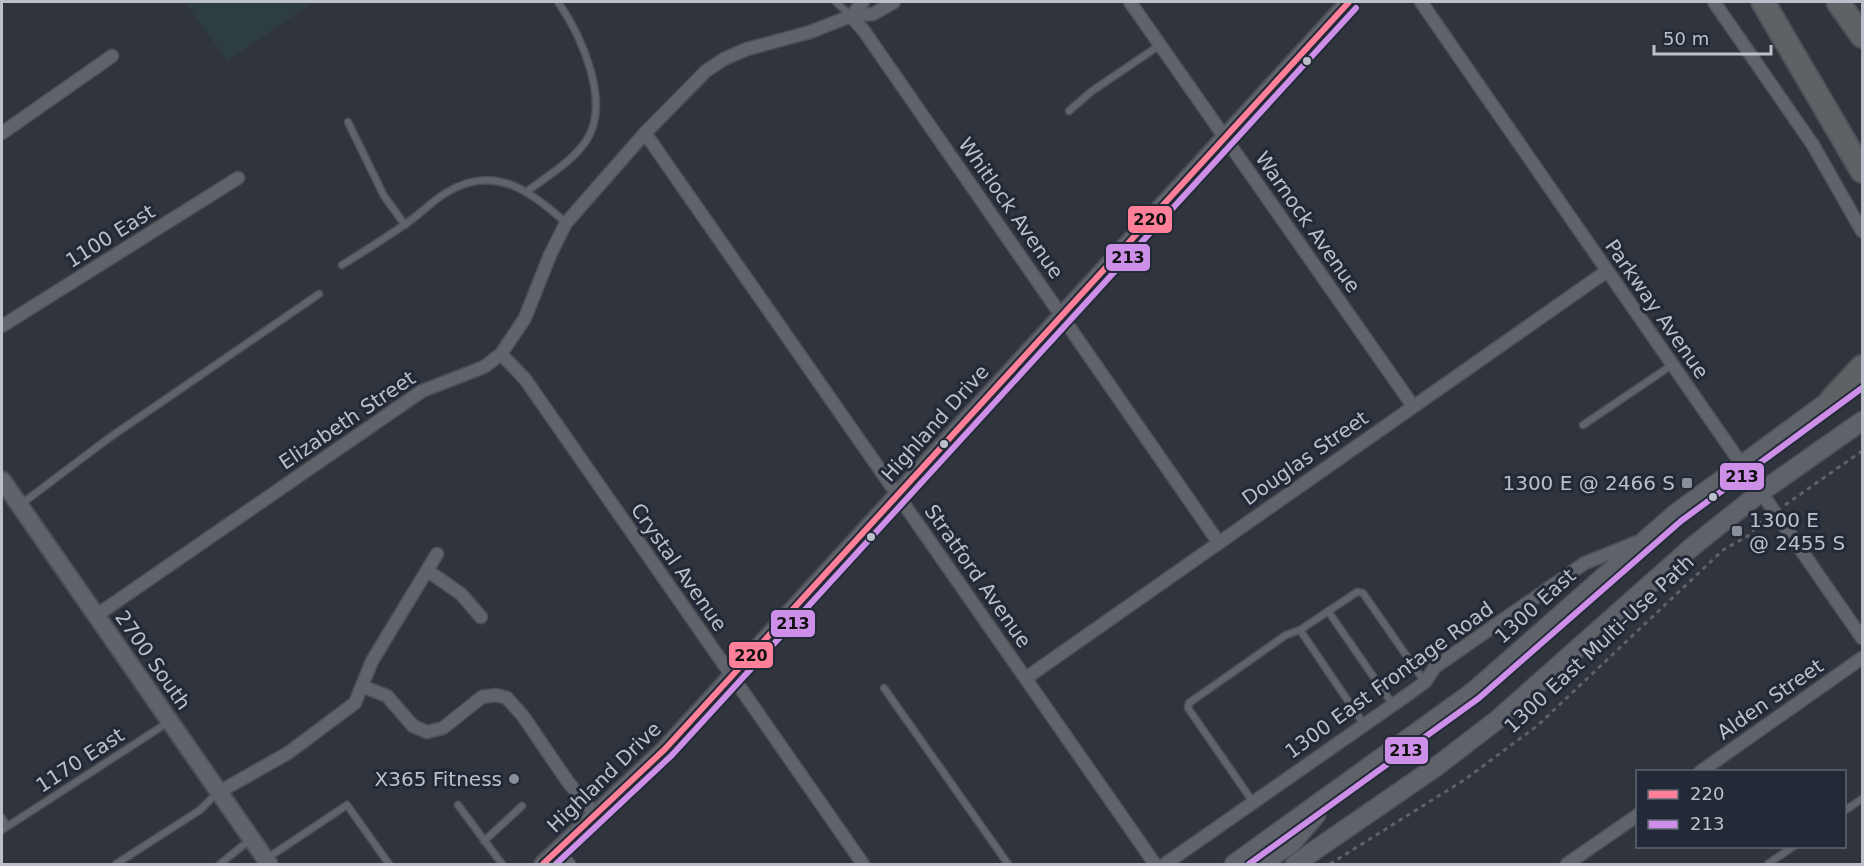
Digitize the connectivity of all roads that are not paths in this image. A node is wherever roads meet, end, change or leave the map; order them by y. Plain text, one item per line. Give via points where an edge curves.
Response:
1 (558, 2) edge
2 (836, 2) edge
3 (863, 2) edge
4 (894, 2) edge
5 (1130, 2) edge
6 (1349, 2) edge
7 (1421, 2) edge
8 (1714, 2) edge
9 (1763, 2) edge
10 (1838, 2) edge
11 (851, 16) junction
12 (1863, 36) edge
13 (1160, 45) junction
14 (112, 56) dead end
15 (1069, 111) dead end
16 (348, 122) dead end
17 (645, 132) junction
18 (2, 133) edge
19 (1225, 137) junction
20 (1863, 171) edge
21 (238, 178) dead end
22 (526, 192) junction
23 (566, 223) junction
24 (405, 225) junction
25 (1863, 231) edge
26 (342, 265) dead end
27 (1607, 271) junction
28 (319, 294) dead end
29 (1061, 314) junction
30 (2, 326) edge
31 (501, 354) junction
32 (1673, 365) junction
33 (1863, 367) edge
34 (1863, 377) edge
35 (1832, 399) junction
36 (1413, 406) junction
37 (1863, 421) edge
38 (1583, 425) dead end
39 (1742, 464) junction
40 (2, 480) edge
41 (1761, 492) junction
42 (898, 495) junction
43 (20, 506) junction
44 (1643, 540) junction
45 (1219, 543) junction
46 (437, 554) dead end
47 (428, 571) junction
48 (1328, 611) junction
49 (97, 615) junction
50 (481, 617) dead end
51 (1300, 630) junction
52 (1863, 638) edge
53 (1863, 658) edge
54 (730, 675) junction
55 (1026, 678) junction
56 (1425, 682) junction
57 (364, 687) junction
58 (884, 688) dead end
59 (1394, 705) junction
60 (170, 721) junction
61 (1365, 726) junction
62 (1701, 770) edge
63 (219, 792) junction
64 (1332, 795) junction
65 (1863, 799) edge
66 (1254, 802) junction
67 (458, 805) dead end
68 (522, 806) dead end
69 (1846, 810) edge
70 (596, 815) junction
71 (1636, 816) edge
72 (2, 818) edge
73 (4, 828) edge
74 (251, 839) junction
75 (484, 841) junction
76 (1791, 848) edge
77 (557, 852) junction
78 (267, 862) edge
79 (116, 864) edge
80 (220, 864) edge
81 (389, 864) edge
82 (501, 864) edge
83 (543, 864) edge
84 (569, 864) edge
85 (863, 864) edge
86 (1008, 864) edge
87 (1155, 864) edge
88 (1165, 864) edge
89 (1234, 864) edge
90 (1262, 864) edge
91 (1295, 864) edge
92 (1567, 864) edge
93 (1768, 864) edge

1 - 22 lane via 590,67 595,120 578,151
2 - 11 lane
3 - 11 street, Elizabeth Street
4 - 11 street, Elizabeth Street via 873,14
5 - 13 street, Warnock Avenue
6 - 19 street, Highland Drive
7 - 27 street, Parkway Avenue
8 - 25 street via 1813,145
9 - 20 highway
10 - 12 highway
11 - 17 street, Elizabeth Street via 724,59 698,78
11 - 29 street, Whitlock Avenue
13 - 15 lane
13 - 19 street, Warnock Avenue
14 - 18 street
16 - 24 lane via 384,195
17 - 23 street, Elizabeth Street
17 - 42 street, Stratford Avenue
19 - 29 street, Highland Drive
19 - 36 street, Warnock Avenue
21 - 30 street, 1100 East
22 - 23 lane
22 - 24 lane via 501,180 480,179 443,195
23 - 31 street, Elizabeth Street via 525,318
24 - 26 lane
27 - 32 street, Parkway Avenue
27 - 36 street, Douglas Street
28 - 43 lane via 109,438
29 - 42 street, Highland Drive
29 - 45 street, Whitlock Avenue
31 - 49 street, Elizabeth Street via 484,367 422,391
31 - 54 street, Crystal Avenue via 525,379
32 - 38 lane
32 - 39 street, Parkway Avenue
33 - 35 highway
34 - 35 main road, 1300 East
35 - 39 main road, 1300 East
36 - 45 street, Douglas Street
37 - 41 main road
39 - 41 street, Parkway Avenue
39 - 44 main road, 1300 East
40 - 43 street, 2700 South
41 - 52 street, Parkway Avenue
41 - 91 main road via 1648,585 1497,720
42 - 54 street, Highland Drive
42 - 55 street, Stratford Avenue
43 - 49 street, 2700 South
44 - 56 street, 1300 East Frontage Road via 1585,563 1435,667
44 - 64 main road, 1300 East via 1474,691
45 - 55 street, Douglas Street
46 - 47 street
47 - 50 street via 461,594
47 - 57 street via 372,661
48 - 51 lane
48 - 56 lane via 1357,592 1363,593
48 - 59 lane
49 - 60 street, 2700 South
51 - 61 lane
51 - 66 lane via 1286,635 1189,703 1188,708
53 - 62 street, Alden Street
54 - 70 street, Highland Drive via 665,749
54 - 85 street, Crystal Avenue
55 - 87 street, Stratford Avenue
56 - 59 street, 1300 East Frontage Road
57 - 63 street via 345,713 288,753
57 - 70 street via 387,696 413,726 427,732 443,728 482,698 507,698
58 - 86 lane
59 - 61 street, 1300 East Frontage Road
60 - 63 street, 2700 South
60 - 73 lane, 1170 East
61 - 66 street, 1300 East Frontage Road
63 - 74 street, 2700 South
63 - 79 lane via 200,810
64 - 89 main road, 1300 East
64 - 90 main road via 1292,843
65 - 69 lane
66 - 88 street, 1300 East Frontage Road
67 - 75 lane
68 - 75 lane
70 - 77 street, Highland Drive
71 - 92 street
72 - 73 lane
74 - 78 street, 2700 South
74 - 80 lane
75 - 82 lane
76 - 93 lane
77 - 83 street, Highland Drive
77 - 84 street
78 - 81 lane via 347,806

